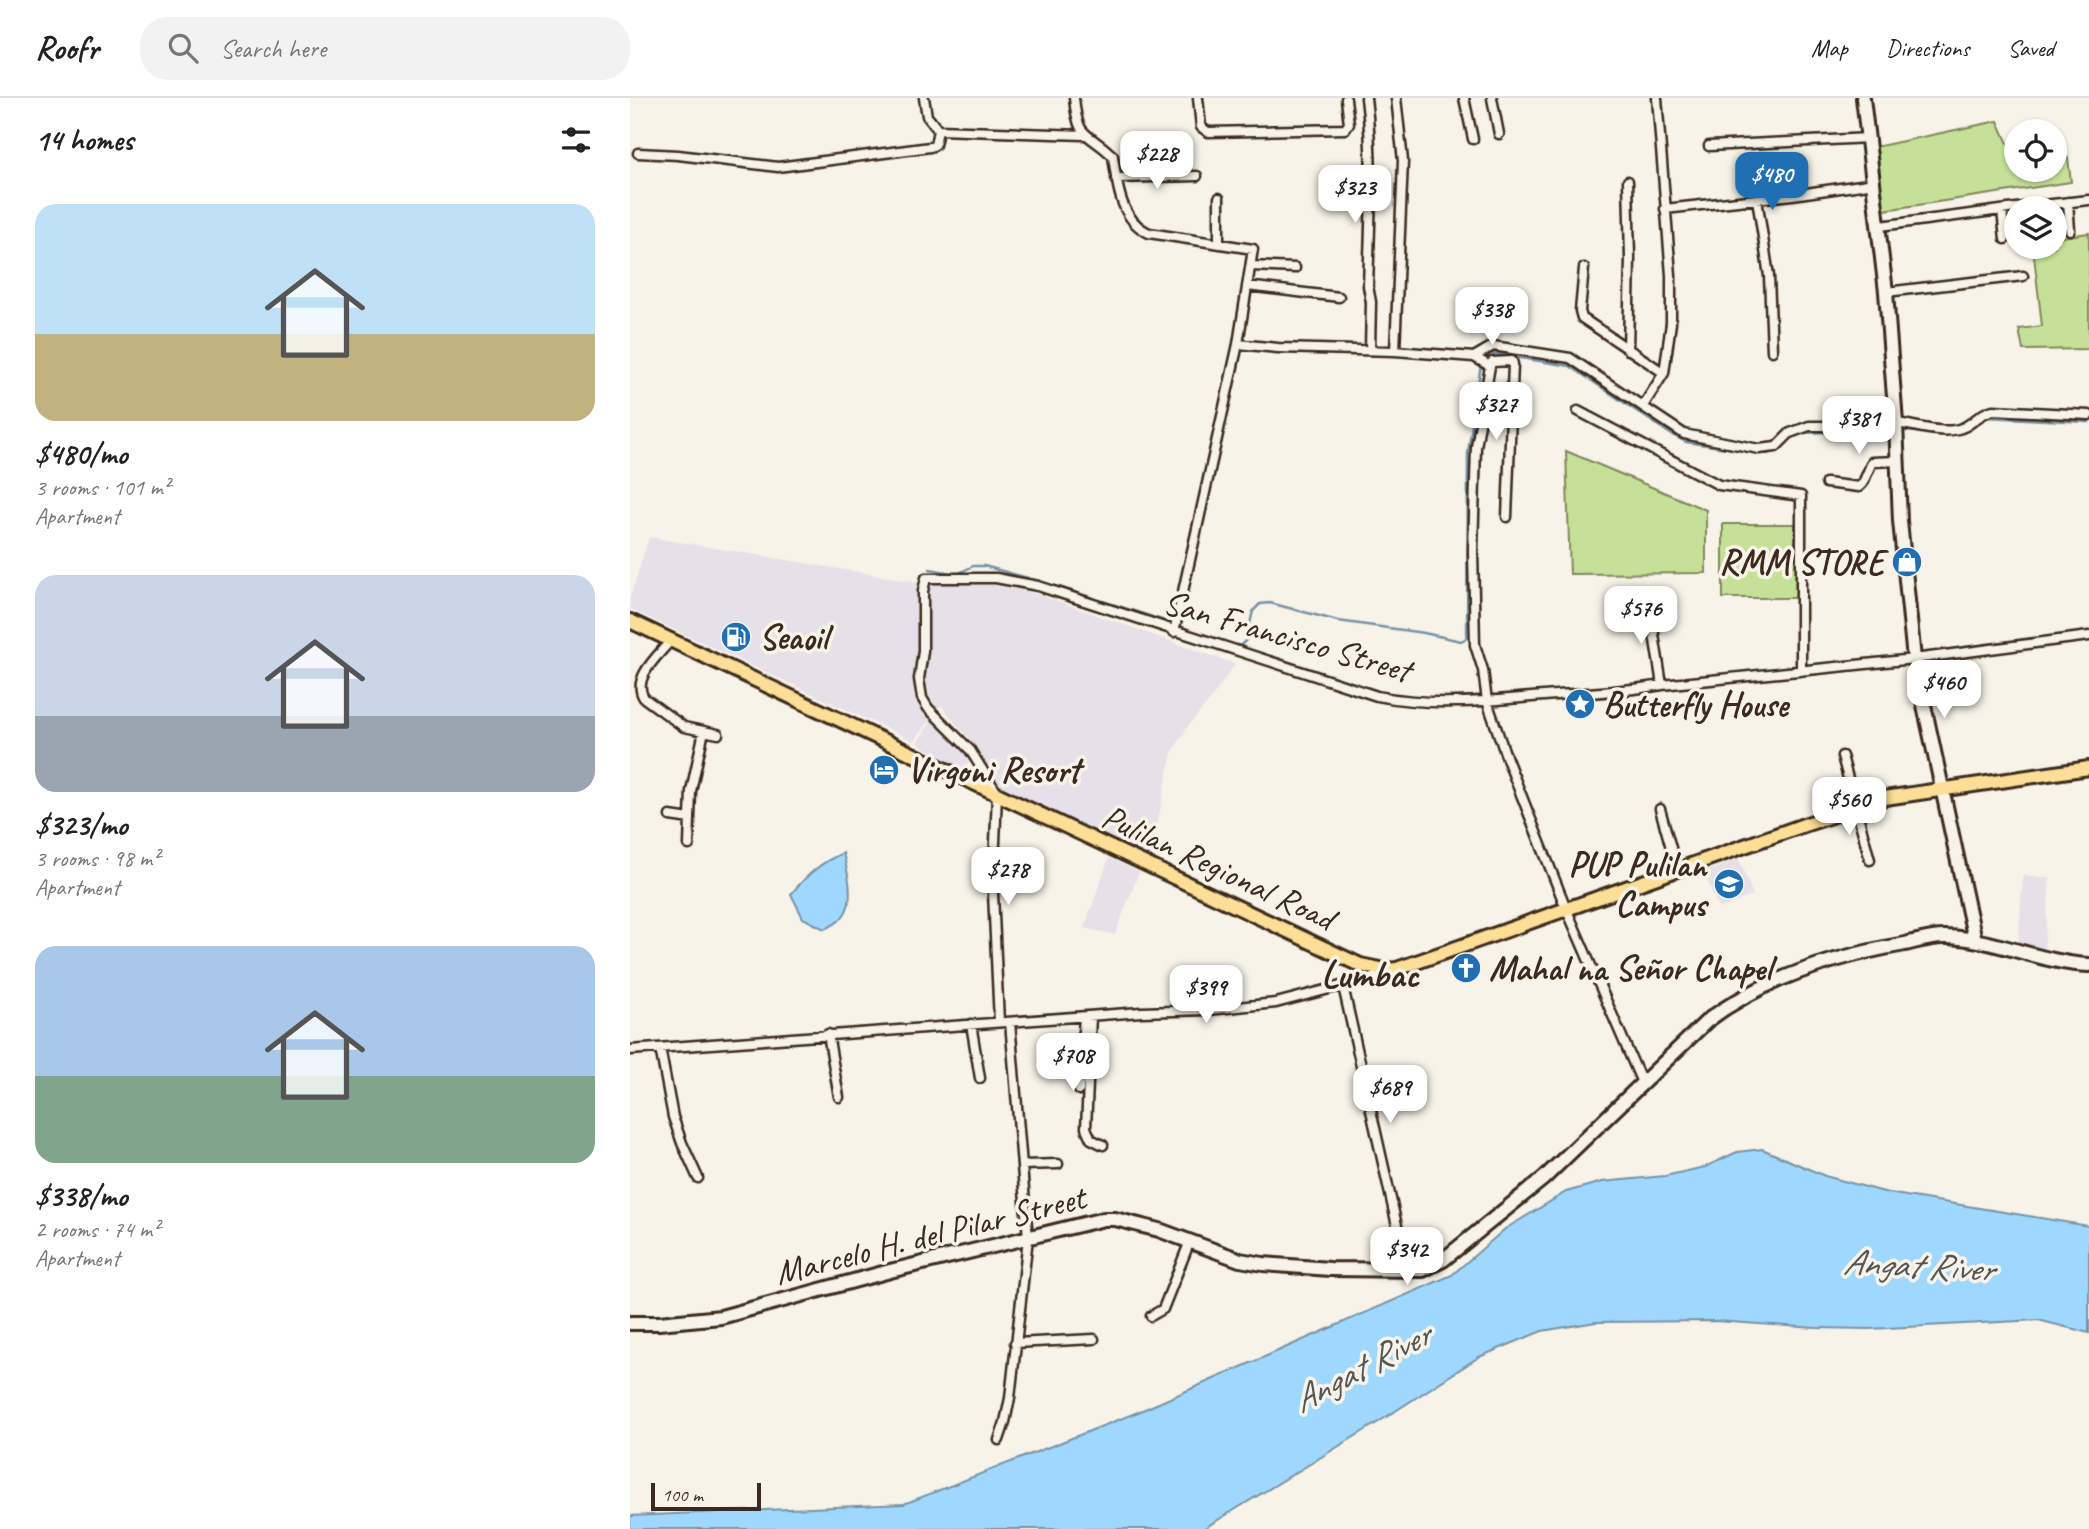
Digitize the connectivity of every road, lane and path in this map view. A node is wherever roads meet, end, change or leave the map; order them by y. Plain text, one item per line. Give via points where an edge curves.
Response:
1 (924, 98) edge
2 (1074, 98) edge
3 (1198, 98) edge
4 (1346, 98) edge
5 (1352, 98) edge
6 (1366, 98) edge
7 (1396, 98) edge
8 (1464, 98) edge
9 (1492, 98) edge
10 (1657, 98) edge
11 (1863, 98) edge
12 (937, 130) junction
13 (1499, 134) dead end
14 (1084, 135) junction
15 (1869, 138) junction
16 (1473, 139) dead end
17 (1709, 146) dead end
18 (638, 153) dead end
19 (1197, 176) dead end
20 (1116, 178) junction
21 (1628, 181) dead end
22 (1875, 183) junction
23 (1219, 198) dead end
24 (1757, 199) junction
25 (2089, 200) edge
26 (2068, 202) joint
27 (1665, 209) junction
28 (2001, 210) junction
29 (2004, 210) edge
30 (1880, 226) junction
31 (2070, 230) dead end
32 (2004, 232) edge
33 (1219, 244) junction
34 (1251, 266) junction
35 (1295, 268) dead end
36 (1584, 268) dead end
37 (2023, 276) dead end
38 (1247, 286) junction
39 (1886, 292) junction
40 (1339, 297) dead end
41 (1238, 344) junction
42 (1628, 350) junction
43 (1370, 351) junction
44 (1395, 351) junction
45 (1772, 351) dead end
46 (1474, 357) junction
47 (1490, 366) junction
48 (1664, 373) junction
49 (1643, 406) junction
50 (1578, 411) dead end
51 (2089, 415) edge
52 (1896, 424) junction
53 (1898, 461) junction
54 (1826, 483) dead end
55 (1507, 517) dead end
56 (1650, 602) dead end
57 (630, 621) edge
58 (1174, 632) junction
59 (2089, 636) edge
60 (671, 640) junction
61 (1914, 659) junction
62 (1801, 671) junction
63 (1662, 685) junction
64 (1487, 701) junction
65 (704, 731) junction
66 (718, 734) dead end
67 (1842, 756) dead end
68 (2089, 768) edge
69 (1941, 789) junction
70 (997, 793) junction
71 (1856, 808) junction
72 (1660, 809) dead end
73 (670, 816) dead end
74 (690, 819) junction
75 (689, 845) dead end
76 (1870, 860) dead end
77 (1678, 869) junction
78 (1566, 908) junction
79 (1975, 940) junction
80 (2089, 965) edge
81 (1385, 970) junction
82 (1343, 986) junction
83 (1087, 1016) junction
84 (999, 1022) junction
85 (1010, 1022) junction
86 (971, 1024) junction
87 (828, 1034) junction
88 (660, 1048) junction
89 (630, 1050) edge
90 (980, 1078) dead end
91 (1642, 1083) junction
92 (1079, 1090) dead end
93 (839, 1097) dead end
94 (1103, 1145) dead end
95 (1058, 1164) dead end
96 (1022, 1166) junction
97 (698, 1178) dead end
98 (1028, 1238) junction
99 (1191, 1241) junction
100 (1407, 1270) junction
101 (1151, 1316) dead end
102 (630, 1323) edge
103 (1094, 1339) dead end
104 (1016, 1343) junction
105 (999, 1440) dead end

1 - 12 street via 927,116
2 - 14 street via 1076,119
3 - 4 street via 1201,127 1208,132 1345,129 1349,124
4 - 5 street
6 - 43 street via 1371,168
7 - 44 street via 1403,161
8 - 16 street
9 - 13 street
10 - 27 street
11 - 15 street
12 - 14 street
12 - 18 street via 938,140 930,147 778,167
14 - 20 street via 1113,156
15 - 17 street
15 - 22 street
19 - 20 street
20 - 33 street via 1124,205 1139,229
21 - 42 street
22 - 24 street
22 - 30 street
23 - 33 street
24 - 27 street
24 - 45 street via 1769,276
25 - 26 street
26 - 31 street
27 - 48 street via 1671,323
28 - 29 street
28 - 30 street
28 - 32 street
30 - 39 street
33 - 34 street via 1253,249
34 - 35 street
34 - 38 street
36 - 42 street via 1581,317
37 - 39 street
38 - 40 street
38 - 41 street
39 - 52 street
41 - 43 street
41 - 58 street
42 - 48 street
43 - 44 street
44 - 46 street
46 - 47 street
46 - 49 street via 1493,346 1570,358
47 - 55 street via 1497,361 1513,364
47 - 64 street via 1476,447 1473,551 1475,645
48 - 49 street
49 - 52 street via 1688,436 1759,449 1776,447 1790,433 1809,426
50 - 62 street via 1718,485 1801,496
51 - 52 street via 1993,410 1957,428
52 - 53 street
53 - 54 street via 1872,462 1859,486
53 - 61 street
56 - 63 street
57 - 60 main road, Pulilan Regional Road
58 - 64 street, San Francisco Street via 1377,696 1410,703
58 - 70 street, San Francisco Street via 1029,584 996,578 926,578 919,679 922,698 970,750
59 - 61 street, San Francisco Street
60 - 65 street via 645,673 640,692 678,723
60 - 70 main road, Pulilan Regional Road
61 - 62 street, San Francisco Street
61 - 69 street
62 - 63 street, San Francisco Street
63 - 64 street, San Francisco Street
64 - 78 street
65 - 66 street
65 - 74 street
67 - 71 street
68 - 69 main road
69 - 71 main road
69 - 79 street
70 - 81 main road, Pulilan Regional Road via 1360,965
70 - 84 street via 993,893
71 - 76 street
71 - 77 main road
72 - 77 street
73 - 74 street
74 - 75 street
77 - 78 main road
78 - 81 main road
78 - 91 street
79 - 80 street, Marcelo H. del Pilar Street
79 - 91 street, Marcelo H. del Pilar Street via 1944,936 1896,945 1840,958 1777,982 1726,1007
81 - 82 street
82 - 83 street via 1276,1003
82 - 100 street
83 - 85 street
83 - 92 street
83 - 94 street via 1086,1128 1091,1139
84 - 85 street
84 - 86 street
85 - 96 street
86 - 87 street
86 - 90 street
87 - 88 street
87 - 93 street
88 - 89 street
88 - 97 street via 673,1117
91 - 100 street, Marcelo H. del Pilar Street via 1515,1204 1443,1260 1423,1270
95 - 96 street
96 - 98 street
98 - 99 street, Marcelo H. del Pilar Street via 1087,1221 1115,1219
98 - 102 street, Marcelo H. del Pilar Street via 722,1317
98 - 104 street
99 - 100 street, Marcelo H. del Pilar Street via 1263,1264
99 - 101 street via 1163,1310
103 - 104 street
104 - 105 street via 1010,1398

